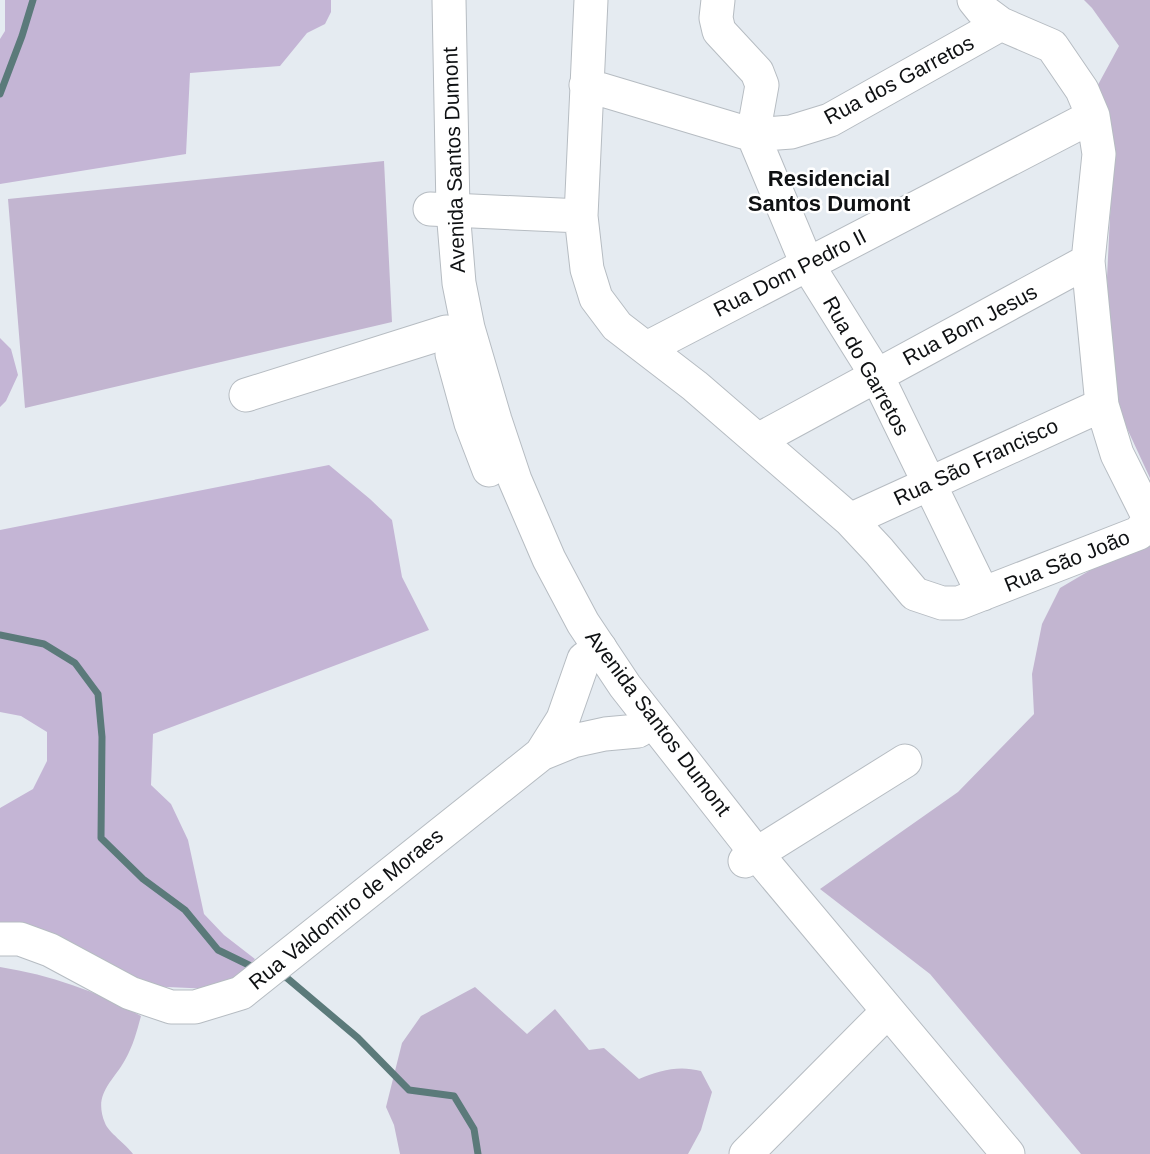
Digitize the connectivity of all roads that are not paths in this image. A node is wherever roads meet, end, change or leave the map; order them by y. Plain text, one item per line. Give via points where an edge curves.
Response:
1 (427, 0) edge
2 (449, 0) edge
3 (591, 0) edge
4 (718, 0) edge
5 (974, 0) edge
6 (1001, 24) junction
7 (586, 85) junction
8 (1093, 116) junction
9 (753, 135) junction
10 (441, 210) junction
11 (581, 216) junction
12 (1088, 261) junction
13 (807, 264) junction
14 (446, 332) junction
15 (646, 348) junction
16 (877, 376) junction
17 (246, 395) dead end
18 (1102, 405) junction
19 (758, 440) junction
20 (929, 484) junction
21 (850, 520) junction
22 (983, 594) junction
23 (592, 653) junction
24 (645, 726) junction
25 (541, 754) junction
26 (905, 761) dead end
27 (750, 857) junction
28 (0, 939) edge
29 (876, 1022) junction
30 (746, 1154) edge
31 (985, 1154) edge
32 (1008, 1154) edge

1 - 10 street, Avenida Santos Dumont
2 - 10 street, Avenida Santos Dumont
3 - 7 street, Rua São João
4 - 9 street via 719,31 757,72 762,85
5 - 6 street, Rua São João
6 - 8 street, Rua São João via 1052,46 1082,90
6 - 9 street, Rua dos Garretos via 830,120 791,132
7 - 9 street, Rua dos Garretos
7 - 11 street, Rua São João
8 - 12 street, Rua São João via 1099,154
8 - 13 street, Rua Dom Pedro II
9 - 13 street, Rua do Garretos
10 - 11 street
10 - 14 street, Avenida Santos Dumont via 437,283
10 - 23 street, Avenida Santos Dumont via 466,317 515,480 549,559 583,623
11 - 15 street, Rua São João via 587,269 596,298 616,326
12 - 16 street, Rua Bom Jesus
12 - 18 street, Rua São João
13 - 15 street, Rua Dom Pedro II
13 - 16 street, Rua do Garretos
14 - 17 street
14 - 23 street, Avenida Santos Dumont via 471,423 529,562 570,637
15 - 19 street, Rua São João
16 - 19 street, Rua Bom Jesus
16 - 20 street, Rua do Garretos
18 - 20 street, Rua São Francisco
18 - 22 street, Rua São João via 1117,454 1147,514 1146,524 1139,533
19 - 21 street, Rua São João
20 - 21 street, Rua São Francisco
20 - 22 street, Rua do Garretos
21 - 22 street, Rua São João via 915,594 942,603 959,603
23 - 24 street, Avenida Santos Dumont via 611,698
23 - 25 street, Rua Valdomiro de Moraes via 563,719
24 - 25 street, Rua Valdomiro de Moraes via 573,741
24 - 27 street, Avenida Santos Dumont
25 - 28 street, Rua Valdomiro de Moraes via 241,993 195,1007 171,1007 130,993 50,950 20,939
26 - 27 street
27 - 29 street, Avenida Santos Dumont
27 - 32 street, Avenida Santos Dumont
29 - 30 street
29 - 31 street, Avenida Santos Dumont

